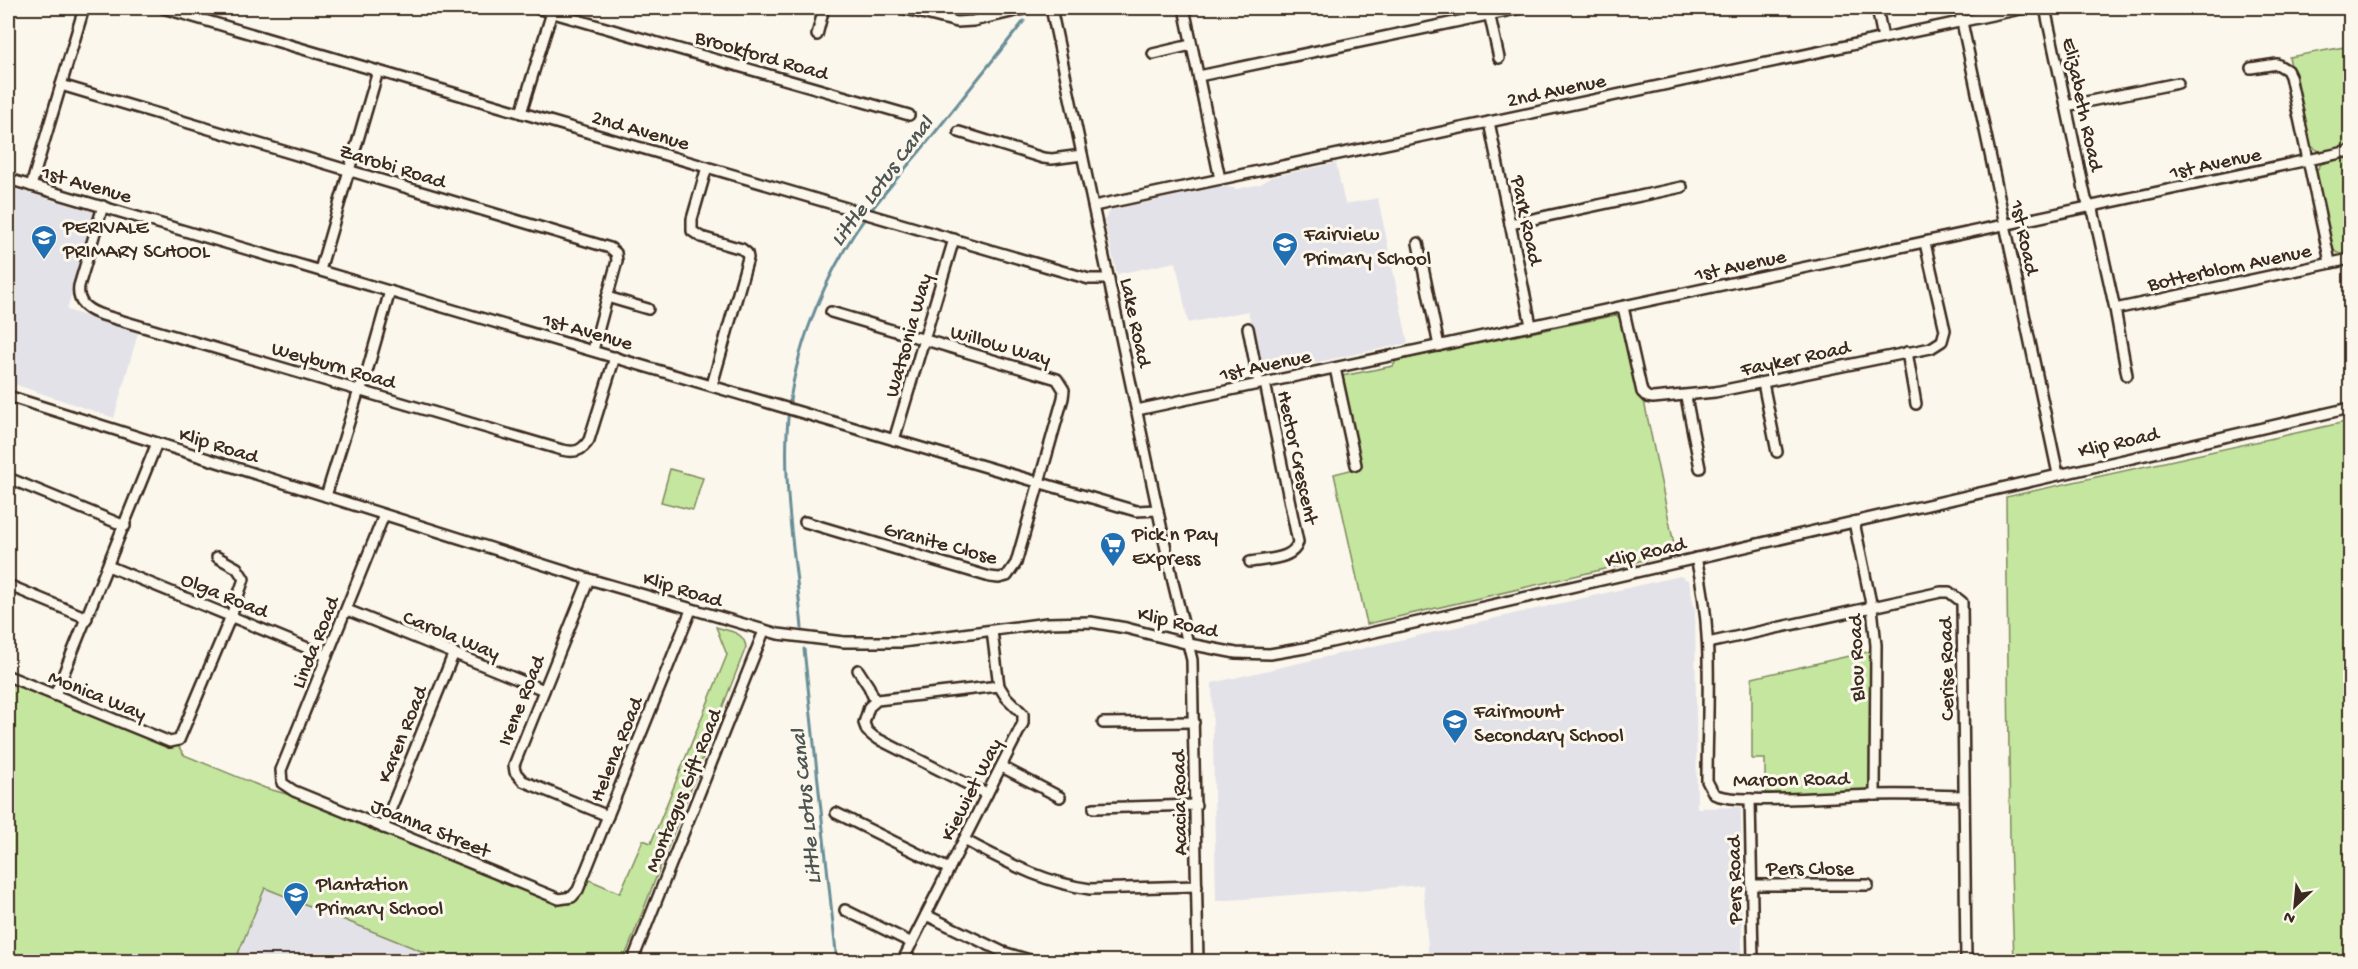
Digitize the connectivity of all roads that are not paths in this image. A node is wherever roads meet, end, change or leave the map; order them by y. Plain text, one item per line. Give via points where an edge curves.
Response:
1 (84, 8) edge
2 (163, 8) edge
3 (536, 8) edge
4 (824, 8) edge
5 (903, 8) edge
6 (1028, 8) edge
7 (1051, 8) edge
8 (1184, 8) edge
9 (1521, 8) edge
10 (1876, 8) edge
11 (1959, 8) edge
12 (2025, 8) edge
13 (2045, 8) edge
14 (553, 10) edge
15 (1489, 11) edge
16 (1962, 21) junction
17 (818, 35) dead end
18 (1883, 38) junction
19 (1191, 45) junction
20 (1153, 54) dead end
21 (1499, 58) dead end
22 (2251, 68) dead end
23 (378, 70) junction
24 (1199, 76) junction
25 (2178, 83) dead end
26 (61, 85) junction
27 (2066, 106) junction
28 (522, 113) junction
29 (909, 115) dead end
30 (1489, 122) junction
31 (959, 132) dead end
32 (2350, 151) edge
33 (1082, 155) junction
34 (2307, 160) junction
35 (707, 167) junction
36 (348, 170) junction
37 (8, 179) edge
38 (1220, 179) junction
39 (31, 186) junction
40 (1682, 187) dead end
41 (1094, 206) junction
42 (103, 207) junction
43 (2091, 207) junction
44 (1510, 224) junction
45 (2005, 225) junction
46 (954, 239) junction
47 (1418, 243) dead end
48 (1925, 243) junction
49 (2350, 259) edge
50 (2330, 262) junction
51 (320, 270) junction
52 (1109, 279) junction
53 (390, 291) junction
54 (607, 297) junction
55 (1623, 307) junction
56 (648, 309) dead end
57 (2115, 309) junction
58 (831, 312) dead end
59 (1531, 325) junction
60 (1248, 328) dead end
61 (924, 340) junction
62 (1439, 346) junction
63 (592, 350) junction
64 (1907, 352) junction
65 (615, 357) junction
66 (1335, 368) junction
67 (2127, 375) dead end
68 (1262, 383) junction
69 (1763, 383) junction
70 (712, 385) junction
71 (359, 390) junction
72 (8, 396) edge
73 (1686, 397) junction
74 (1916, 404) dead end
75 (2350, 408) edge
76 (1137, 410) junction
77 (894, 440) junction
78 (157, 443) junction
79 (1777, 452) dead end
80 (1356, 465) dead end
81 (1700, 468) dead end
82 (2058, 474) junction
83 (8, 478) edge
84 (1039, 482) junction
85 (326, 496) junction
86 (1158, 510) junction
87 (384, 515) junction
88 (805, 522) dead end
89 (1854, 522) junction
90 (125, 526) junction
91 (217, 557) dead end
92 (1696, 558) junction
93 (1250, 562) dead end
94 (108, 566) junction
95 (589, 579) junction
96 (8, 585) edge
97 (1872, 608) junction
98 (347, 610) junction
99 (691, 610) junction
100 (231, 616) junction
101 (87, 618) junction
102 (764, 631) junction
103 (992, 631) junction
104 (1708, 643) junction
105 (1189, 644) junction
106 (453, 655) junction
107 (327, 656) junction
108 (858, 670) dead end
109 (8, 676) edge
110 (999, 686) junction
111 (544, 690) junction
112 (55, 695) junction
113 (875, 701) junction
114 (1194, 722) junction
115 (1103, 723) dead end
116 (1002, 767) junction
117 (282, 783) joint
118 (987, 794) junction
119 (1875, 795) junction
120 (1964, 796) junction
121 (1060, 797) dead end
122 (1750, 799) junction
123 (1196, 805) junction
124 (1094, 808) dead end
125 (836, 813) dead end
126 (608, 816) junction
127 (383, 828) junction
128 (964, 840) junction
129 (950, 869) junction
130 (1753, 885) junction
131 (1868, 885) dead end
132 (1197, 886) junction
133 (568, 898) joint
134 (845, 910) dead end
135 (926, 915) junction
136 (912, 943) junction
137 (632, 962) edge
138 (902, 962) edge
139 (1036, 962) edge
140 (1198, 962) edge
141 (1753, 962) edge
142 (1966, 962) edge

1 - 26 street
2 - 23 street, 2nd Avenue
3 - 14 street, Brookford Road
4 - 17 street
5 - 6 street via 957,22
7 - 33 street, Lake Road
8 - 19 street
9 - 15 street
10 - 18 street
11 - 16 street, 1st Road
12 - 16 street, 2nd Avenue
13 - 27 street, Elizabeth Road
14 - 28 street
14 - 29 street, Brookford Road
15 - 21 street
15 - 24 street
16 - 18 street, 2nd Avenue
16 - 45 street, 1st Road
18 - 30 street, 2nd Avenue
19 - 20 street
19 - 24 street
22 - 34 street via 2277,64 2290,76
23 - 28 street, 2nd Avenue
23 - 36 street
24 - 38 street
25 - 27 street
26 - 36 street, Zarobi Road
26 - 39 street
27 - 43 street, Elizabeth Road
28 - 35 street, 2nd Avenue
30 - 38 street, 2nd Avenue
30 - 44 street, Park Road
31 - 33 street via 1043,158
32 - 34 street, 1st Avenue
33 - 41 street, Lake Road
34 - 43 street, 1st Avenue
34 - 50 street
35 - 46 street, 2nd Avenue
35 - 70 street via 692,231 741,249 748,258
36 - 51 street
36 - 54 street, Zarobi Road via 610,248 617,261
37 - 39 street, 1st Avenue
38 - 41 street, 2nd Avenue
39 - 42 street, 1st Avenue
40 - 44 street
41 - 52 street, Lake Road
42 - 51 street, 1st Avenue
42 - 71 street, Weyburn Road via 79,286 78,296 85,307
43 - 45 street, 1st Avenue
43 - 57 street, Elizabeth Road
44 - 59 street, Park Road
45 - 48 street, 1st Avenue
45 - 82 street, 1st Road
46 - 52 street, 2nd Avenue via 1089,279
46 - 61 street, Watsonia Way
47 - 62 street
48 - 55 street, 1st Avenue
48 - 64 street, Fayker Road via 1945,330 1938,345
49 - 50 street, Botterblom Avenue
50 - 57 street, Botterblom Avenue
51 - 53 street, 1st Avenue
52 - 76 street, Lake Road
53 - 63 street, 1st Avenue
53 - 71 street
54 - 56 street
54 - 63 street, Zarobi Road
55 - 59 street, 1st Avenue
55 - 73 street, Fayker Road via 1642,392 1653,398
57 - 67 street, Elizabeth Road
58 - 61 street, Willow Way
59 - 62 street, 1st Avenue
60 - 68 street, Hector Crescent
61 - 77 street, Watsonia Way
61 - 84 street, Willow Way via 1057,379 1062,385 1063,398
62 - 66 street, 1st Avenue
63 - 65 street, 1st Avenue
64 - 69 street, Fayker Road
64 - 74 street
65 - 70 street, 1st Avenue
65 - 71 street, Weyburn Road via 589,440 576,452
66 - 68 street, 1st Avenue
66 - 80 street
68 - 76 street, 1st Avenue
68 - 93 street, Hector Crescent via 1298,538 1296,549 1290,554
69 - 73 street, Fayker Road
69 - 79 street
70 - 77 street, 1st Avenue
71 - 85 street
72 - 78 street, Klip Road
73 - 81 street
75 - 82 street, Klip Road
76 - 86 street, Lake Road
77 - 84 street, 1st Avenue
78 - 85 street, Klip Road
78 - 90 street
82 - 89 street, Klip Road
83 - 90 street
84 - 86 street, 1st Avenue via 1136,511
84 - 88 street, Granite Close via 1016,563 1007,576 999,578
85 - 87 street, Klip Road
86 - 105 street, Lake Road
87 - 95 street, Klip Road
87 - 98 street, Linda Road
89 - 92 street, Klip Road
89 - 97 street, Blou Road
90 - 94 street
91 - 100 street via 237,568 244,579
92 - 104 street, Maroon Road via 1705,599
92 - 105 street, Klip Road via 1285,652 1247,654
94 - 100 street, Olga Road
94 - 101 street
95 - 99 street, Klip Road
95 - 111 street, Irene Road
96 - 101 street
97 - 104 street, Cerise Road
97 - 119 street, Blou Road via 1876,645
97 - 120 street, Cerise Road via 1941,592 1949,592 1962,602
98 - 106 street, Carola Way
98 - 107 street, Linda Road
99 - 102 street, Klip Road
99 - 126 street, Helena Road
100 - 107 street, Olga Road
100 - 112 street, Monica Way via 182,736 175,741
101 - 112 street
102 - 103 street, Klip Road via 814,640 902,642
102 - 137 street, Montagus Gift Road
103 - 105 street, Klip Road via 1091,622
103 - 110 street, Kiewiet Way
104 - 122 street, Maroon Road via 1709,787 1719,796
105 - 114 street, Acacia Road
106 - 111 street, Carola Way
106 - 127 street, Karen Road
107 - 117 street, Linda Road via 281,770
108 - 113 street
109 - 112 street, Monica Way
110 - 113 street
110 - 116 street, Kiewiet Way via 1024,719
111 - 126 street, Irene Road via 515,758 514,772 523,781
113 - 118 street via 864,723 874,737
114 - 115 street
114 - 123 street, Acacia Road
116 - 118 street, Kiewiet Way
116 - 121 street
117 - 127 street, Joanna Street
118 - 128 street, Kiewiet Way
119 - 120 street, Maroon Road
119 - 122 street, Maroon Road
120 - 142 street, Cerise Road
122 - 130 street, Pers Road
123 - 124 street
123 - 132 street, Acacia Road
125 - 129 street
126 - 133 street, Helena Road via 578,890
127 - 133 street, Joanna Street via 559,898
128 - 129 street, Kiewiet Way
128 - 132 street via 1033,876 1076,887
129 - 135 street, Kiewiet Way
130 - 131 street, Pers Close
130 - 141 street, Pers Road
132 - 140 street, Acacia Road
134 - 136 street
135 - 136 street, Kiewiet Way
135 - 139 street via 1003,952
136 - 138 street, Kiewiet Way

